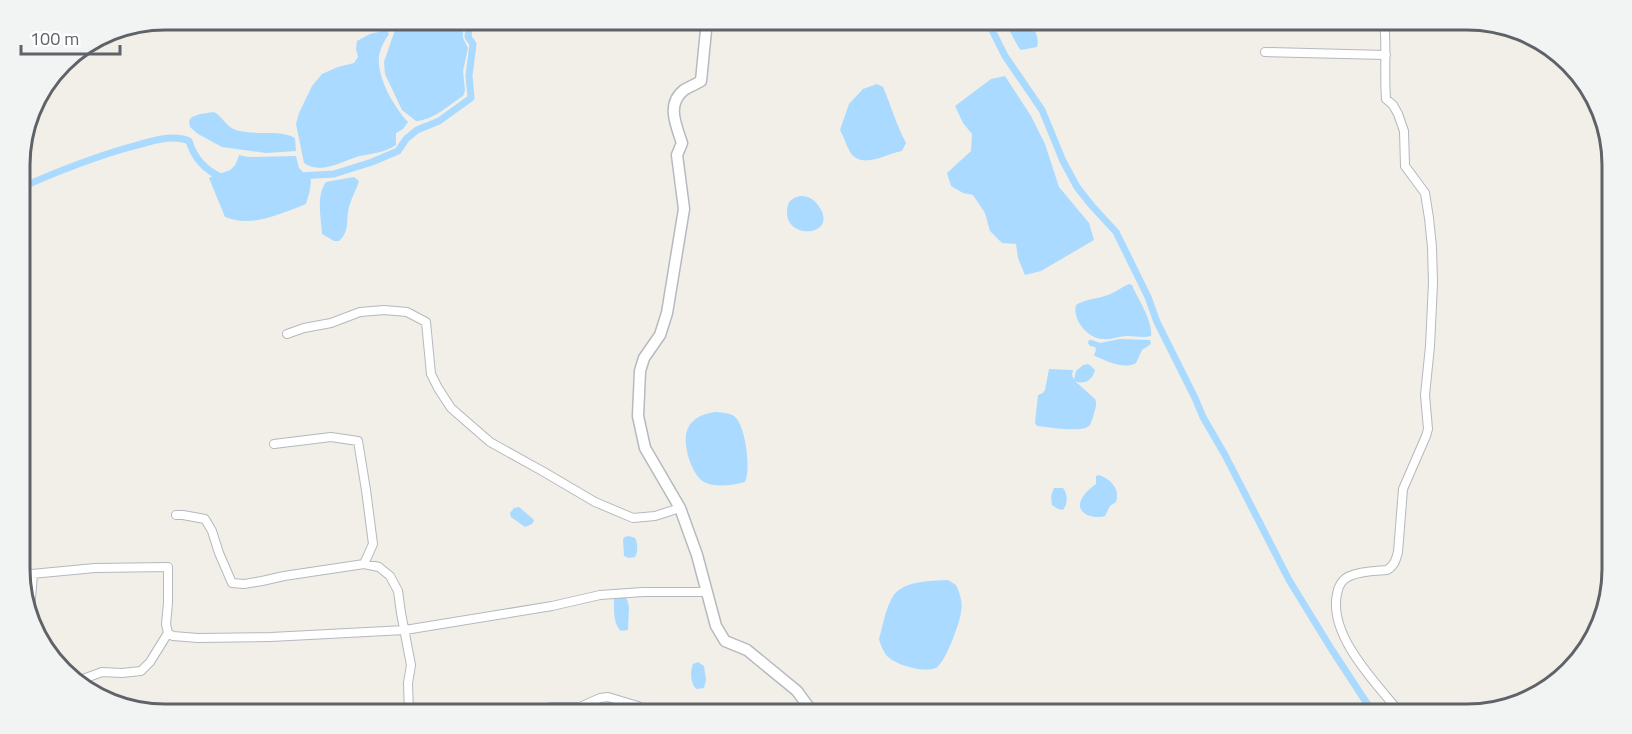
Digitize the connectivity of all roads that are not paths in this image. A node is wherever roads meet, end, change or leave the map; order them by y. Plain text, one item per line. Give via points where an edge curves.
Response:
1 (706, 30) edge
2 (1385, 30) edge
3 (1265, 52) dead end
4 (1386, 55) junction
5 (287, 334) dead end
6 (274, 444) dead end
7 (680, 508) junction
8 (176, 515) dead end
9 (364, 564) junction
10 (33, 574) joint
11 (32, 590) edge
12 (707, 592) junction
13 (405, 630) junction
14 (168, 633) junction
15 (86, 678) edge
16 (409, 704) edge
17 (585, 704) edge
18 (632, 704) edge
19 (806, 704) edge
20 (1393, 704) edge

1 - 7 street via 701,81 683,91 675,102 673,117 682,143 677,155 684,209 667,313 640,371 638,416 645,448
2 - 4 street
3 - 4 street
4 - 20 street via 1386,99 1398,114 1404,131 1405,166 1425,193 1429,218 1432,311 1425,395 1428,429 1403,489 1396,561 1386,570 1344,579 1335,608 1351,651
5 - 7 street via 360,312 407,312 426,322 431,374 438,388 451,408 490,442 595,502 633,518
6 - 9 street via 331,437 358,441 372,544
7 - 12 street
8 - 9 street via 205,519 232,583
9 - 13 street via 379,567 390,576 398,591
10 - 11 street
10 - 14 street via 168,567
12 - 13 street via 600,595
12 - 19 street via 716,626 726,641 747,651
13 - 14 street via 198,638
13 - 16 street via 411,665
14 - 15 street via 141,670 102,672
17 - 18 street via 609,697

